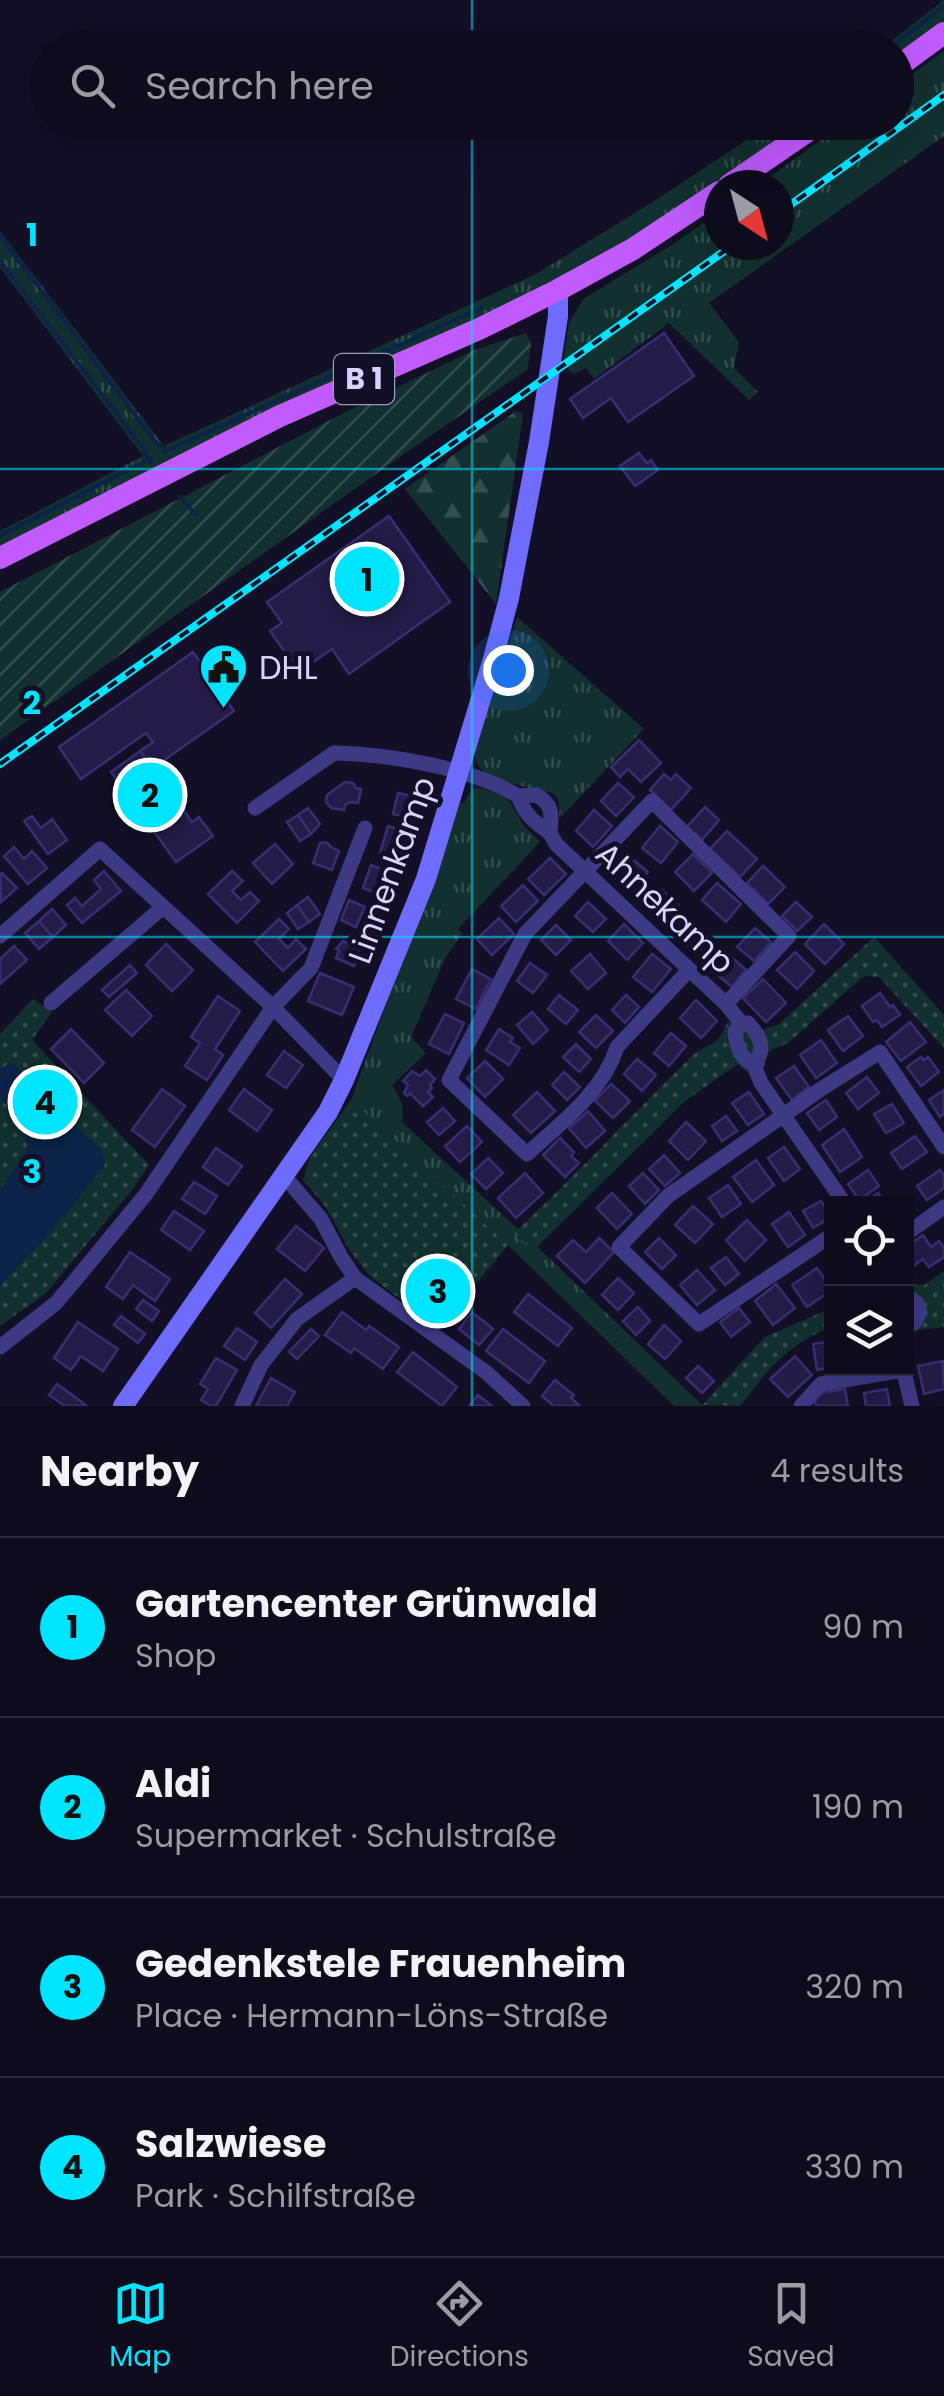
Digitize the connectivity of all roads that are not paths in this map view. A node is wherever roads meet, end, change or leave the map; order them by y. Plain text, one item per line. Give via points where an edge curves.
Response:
1 (944, 33) edge
2 (914, 55) edge
3 (795, 140) edge
4 (751, 170) edge
5 (704, 202) edge
6 (558, 290) junction
7 (0, 558) edge
8 (459, 772) junction
9 (518, 796) junction
10 (255, 808) dead end
11 (365, 828) dead end
12 (550, 833) junction
13 (584, 870) junction
14 (162, 908) junction
15 (0, 936) edge
16 (689, 970) junction
17 (51, 1003) dead end
18 (726, 1004) junction
19 (272, 1006) junction
20 (344, 1080) junction
21 (784, 1115) junction
22 (944, 1146) edge
23 (284, 1176) junction
24 (839, 1196) edge
25 (944, 1207) edge
26 (914, 1228) edge
27 (824, 1240) edge
28 (355, 1278) junction
29 (914, 1301) edge
30 (914, 1324) edge
31 (0, 1347) edge
32 (865, 1376) edge
33 (905, 1376) edge
34 (124, 1406) edge
35 (242, 1406) edge
36 (523, 1406) edge
37 (802, 1406) edge
38 (912, 1406) edge

1 - 2 main road
3 - 4 main road
5 - 6 main road, B 1
6 - 7 main road, B 1 via 280,416
6 - 8 main road, Linnenkamp via 517,559
8 - 9 street
8 - 10 street via 334,754
8 - 20 main road, Linnenkamp via 426,879
9 - 12 street, Ahnekamp via 533,822
9 - 12 street, Ahnekamp via 547,802
11 - 19 street via 310,968
12 - 13 street, Ahnekamp
13 - 16 street, Ahnekamp
13 - 16 street via 525,934 449,1080 527,1154 584,1102 617,1047
13 - 18 street via 652,801 790,936
14 - 15 street via 100,850
14 - 17 street
14 - 19 street
16 - 18 street, Ahnekamp
18 - 21 street, Ahnekamp via 758,1034 762,1047 754,1065
19 - 20 street
19 - 31 street via 146,1194 56,1303
20 - 23 main road, Linnenkamp
21 - 22 street via 880,1052
21 - 24 street, Ahnekamp
21 - 27 street via 668,1196 619,1247 699,1324
23 - 28 street via 321,1219
23 - 34 main road, Linnenkamp
25 - 26 street
28 - 35 street via 297,1320 260,1365
28 - 36 street
29 - 30 street via 920,1313
32 - 37 street via 821,1384
33 - 38 street

